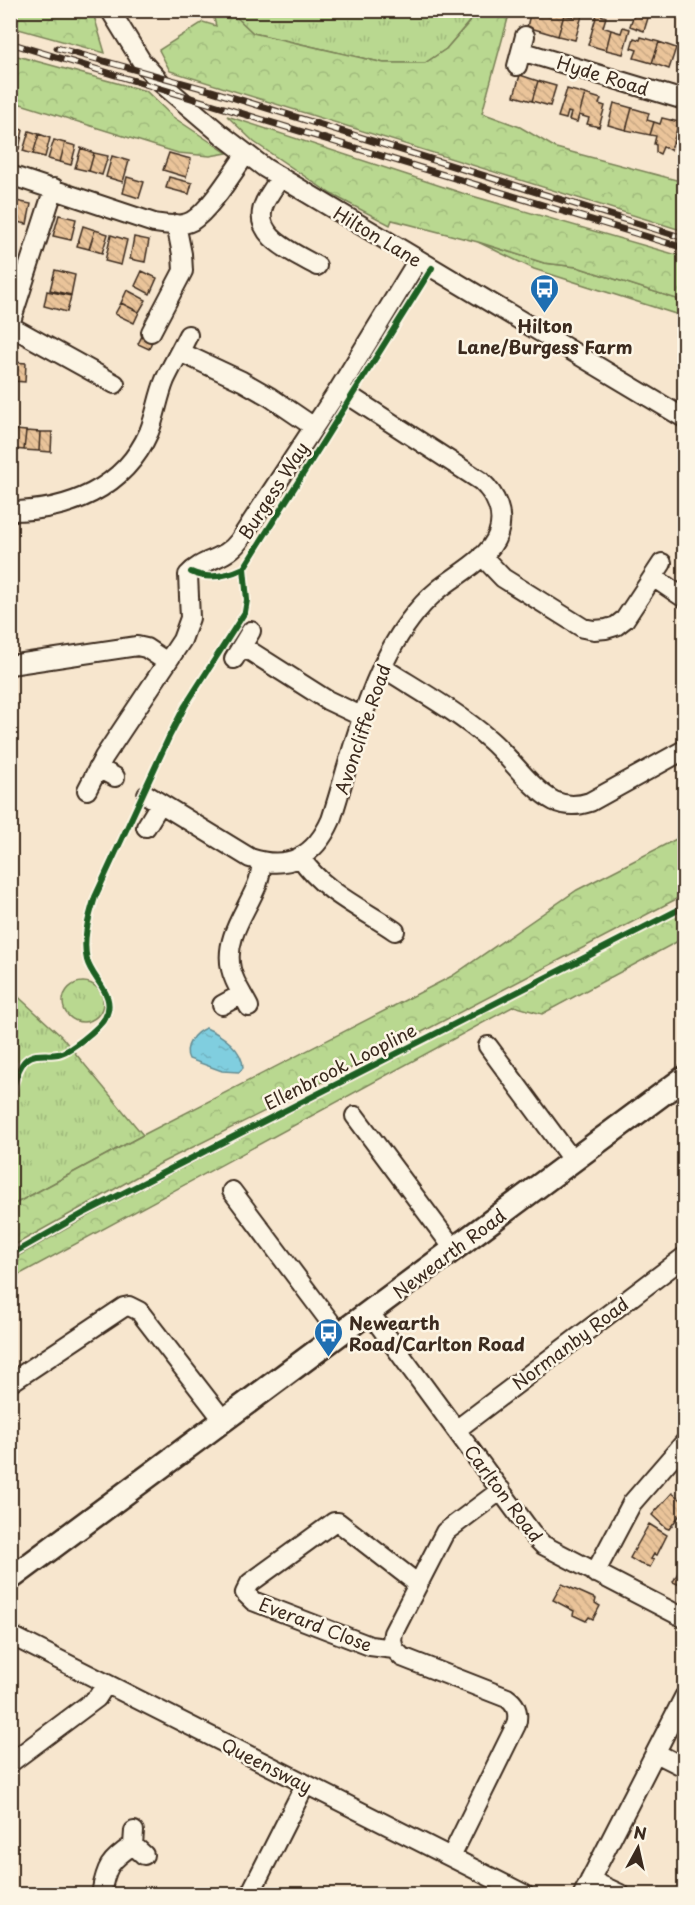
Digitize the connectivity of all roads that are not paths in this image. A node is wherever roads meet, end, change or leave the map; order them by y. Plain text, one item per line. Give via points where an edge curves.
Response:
1 (110, 10) edge
2 (521, 51) dead end
3 (684, 100) edge
4 (246, 154) junction
5 (10, 175) edge
6 (280, 177) junction
7 (54, 188) junction
8 (176, 224) junction
9 (418, 260) junction
10 (317, 266) dead end
11 (10, 325) edge
12 (151, 332) dead end
13 (188, 335) dead end
14 (180, 352) junction
15 (114, 384) dead end
16 (339, 389) junction
17 (684, 418) edge
18 (314, 427) junction
19 (10, 511) edge
20 (483, 556) junction
21 (684, 598) edge
22 (242, 645) dead end
23 (167, 662) junction
24 (10, 665) edge
25 (382, 667) junction
26 (363, 717) junction
27 (684, 750) edge
28 (98, 768) junction
29 (115, 777) dead end
30 (87, 790) dead end
31 (146, 827) dead end
32 (301, 858) junction
33 (262, 862) junction
34 (389, 920) dead end
35 (222, 1005) dead end
36 (488, 1046) dead end
37 (684, 1078) edge
38 (355, 1115) dead end
39 (573, 1161) junction
40 (232, 1190) dead end
41 (454, 1249) junction
42 (684, 1257) edge
43 (370, 1313) junction
44 (340, 1335) junction
45 (10, 1383) edge
46 (224, 1421) junction
47 (456, 1430) junction
48 (684, 1443) edge
49 (501, 1490) junction
50 (595, 1573) junction
51 (10, 1579) edge
52 (418, 1584) junction
53 (684, 1618) edge
54 (10, 1635) edge
55 (394, 1649) junction
56 (106, 1684) junction
57 (684, 1697) edge
58 (656, 1753) junction
59 (10, 1763) edge
60 (684, 1767) edge
61 (305, 1785) junction
62 (137, 1844) dead end
63 (451, 1857) junction
64 (587, 1887) edge
65 (101, 1894) edge
66 (250, 1894) edge
67 (524, 1894) edge
68 (620, 1894) edge

1 - 4 street, Hilton Lane via 142,62
2 - 3 street, Hyde Road
4 - 6 street, Hilton Lane
4 - 8 street via 211,202 192,221
5 - 7 street
6 - 9 street, Hilton Lane
6 - 10 street via 264,203 262,215 267,232
7 - 8 street via 153,223
7 - 11 street
8 - 12 street via 183,271
9 - 16 street, Burgess Way
9 - 17 street, Hilton Lane
11 - 15 street
13 - 14 street
14 - 18 street via 242,381
14 - 19 street via 165,380 139,451 108,483 70,504
16 - 18 street, Burgess Way
16 - 20 street, Avoncliffe Road via 490,489 501,519 498,535
18 - 23 street, Burgess Way via 233,549 188,575 190,618 182,640
20 - 21 street via 503,578 572,622 594,630 616,626 625,619 657,570
20 - 25 street, Avoncliffe Road via 422,604
22 - 26 street via 327,700
23 - 24 street via 137,646
23 - 28 street, Burgess Way
25 - 26 street, Avoncliffe Road
25 - 27 street via 470,725 541,791 567,805 590,802
26 - 32 street, Avoncliffe Road via 328,827 314,848
28 - 29 street
28 - 30 street, Burgess Way
31 - 33 street via 154,800 242,854
32 - 33 street
32 - 34 street via 324,884
33 - 35 street via 258,883 231,943 231,968 246,1001
36 - 39 street
37 - 39 main road, Newearth Road
38 - 41 street
39 - 41 main road, Newearth Road
40 - 44 street
41 - 43 main road, Newearth Road
42 - 47 street, Normanby Road
43 - 44 main road, Newearth Road
43 - 47 street, Carlton Road
44 - 46 main road, Newearth Road
45 - 46 street via 129,1306 139,1311
46 - 51 main road, Newearth Road
47 - 49 street, Carlton Road
48 - 50 street via 632,1503
49 - 50 street, Carlton Road via 543,1545
49 - 52 street, Everard Close via 445,1532
50 - 53 street, Carlton Road
52 - 55 street, Everard Close via 393,1632
52 - 55 street, Everard Close via 334,1522 246,1588 245,1593 253,1601 370,1646
54 - 56 street, Queensway
55 - 63 street, Everard Close via 402,1657 507,1698 517,1710 516,1725
56 - 59 street via 97,1698
56 - 61 street, Queensway
57 - 58 street
58 - 60 street
58 - 64 street
61 - 63 street, Queensway
61 - 66 street
62 - 65 street via 108,1865
63 - 67 street, Queensway
64 - 68 street

